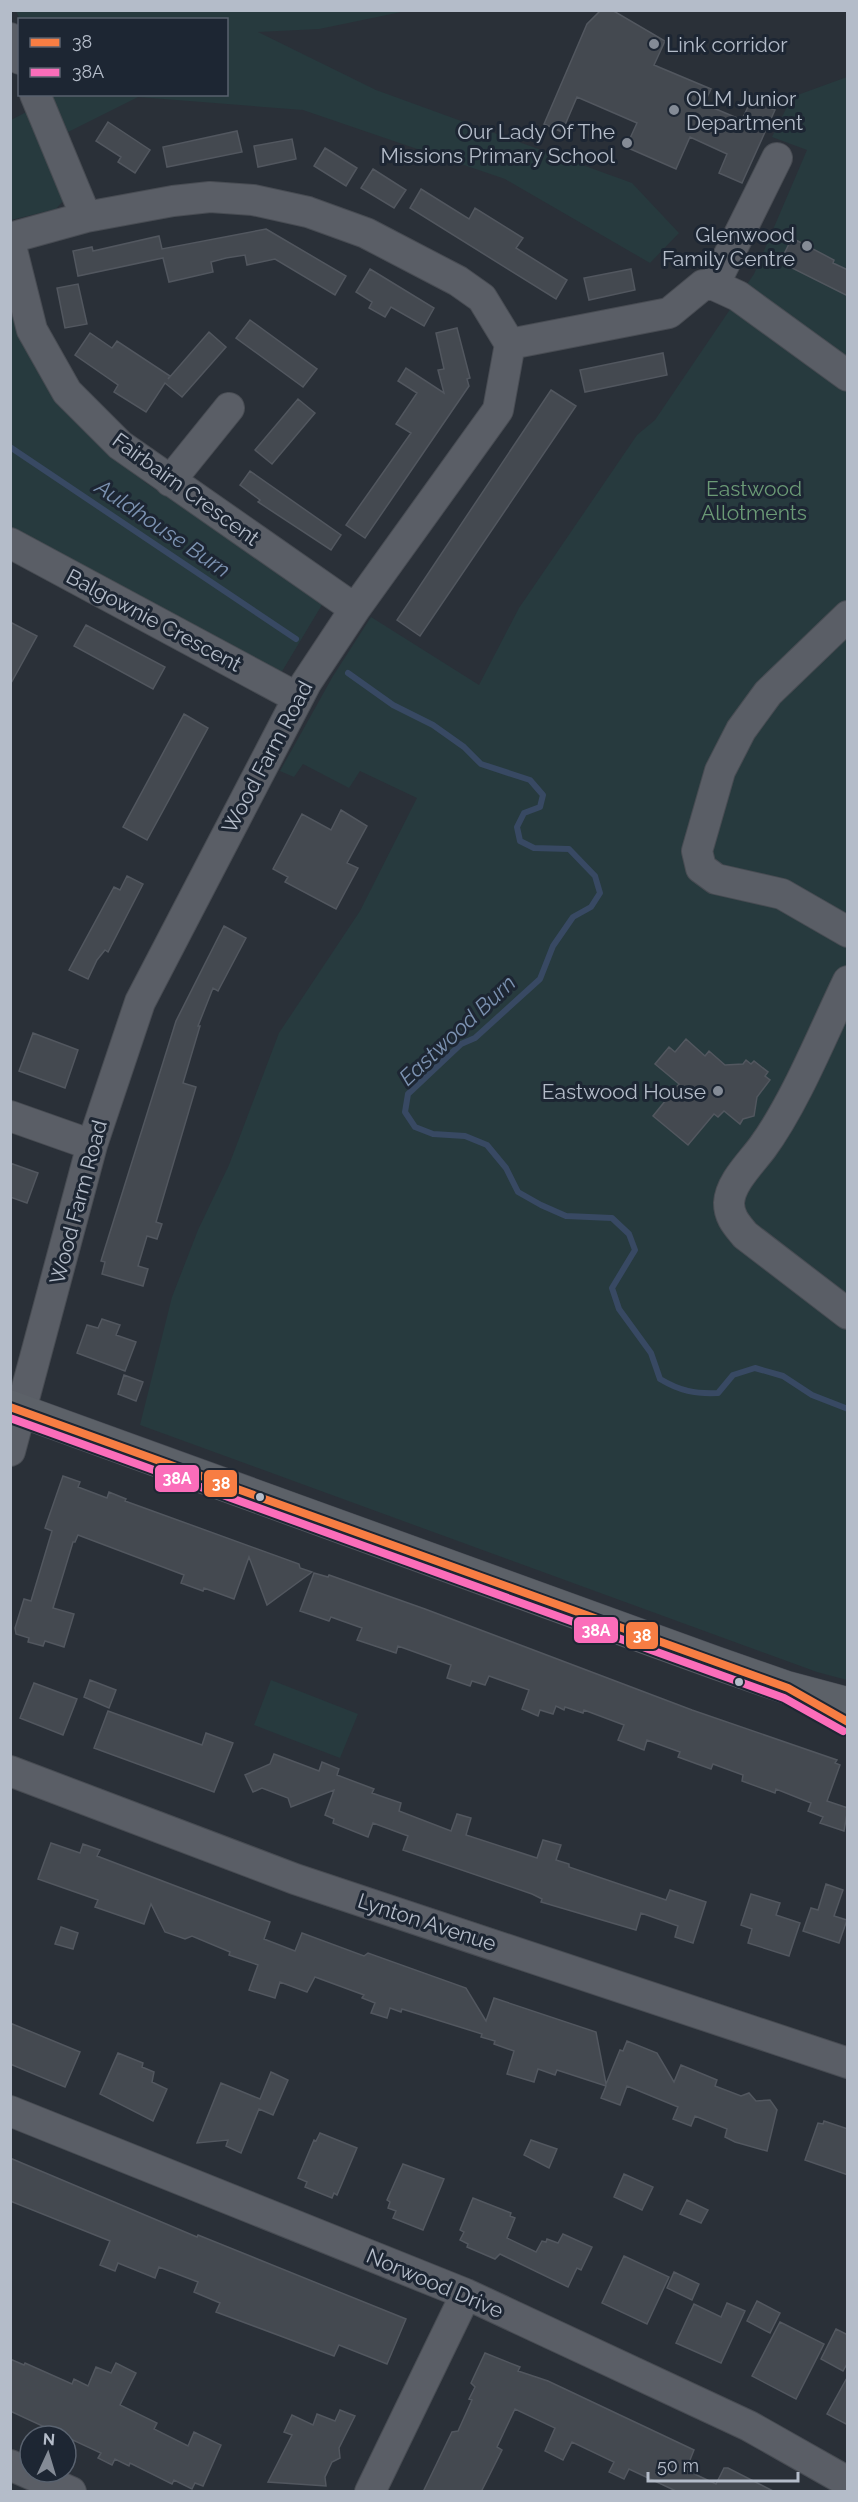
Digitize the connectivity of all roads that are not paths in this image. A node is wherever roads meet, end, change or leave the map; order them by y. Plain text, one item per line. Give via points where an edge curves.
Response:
1 (10, 38) edge
2 (18, 55) edge
3 (36, 96) edge
4 (777, 158) dead end
5 (86, 217) junction
6 (10, 240) edge
7 (726, 290) junction
8 (510, 344) junction
9 (848, 376) edge
10 (230, 408) dead end
11 (170, 481) junction
12 (10, 543) edge
13 (355, 609) junction
14 (848, 616) edge
15 (298, 698) junction
16 (848, 932) edge
17 (848, 981) edge
18 (10, 1116) edge
19 (92, 1145) junction
20 (848, 1314) edge
21 (16, 1409) edge
22 (10, 1451) edge
23 (847, 1708) edge
24 (10, 1771) edge
25 (848, 2063) edge
26 (10, 2111) edge
27 (466, 2294) junction
28 (10, 2465) edge
29 (848, 2482) edge
30 (71, 2492) edge
31 (370, 2492) edge

1 - 2 street
3 - 5 street
4 - 7 street
5 - 6 street
5 - 8 street via 210,197 253,200 308,212 366,232 458,281 482,298
6 - 11 street, Fairbairn Crescent via 32,330 67,392 120,445
7 - 8 street via 704,285 669,313
7 - 9 street
8 - 13 street, Wood Farm Road via 498,410
10 - 11 street
11 - 13 street, Fairbairn Crescent
12 - 15 street, Balgownie Crescent
13 - 15 street, Wood Farm Road
14 - 16 street via 768,693 741,730 720,771 697,851 701,868 717,879 782,894
15 - 19 street, Wood Farm Road via 140,1002
17 - 20 street via 767,1142 736,1183 729,1202 733,1221 745,1234
18 - 19 street
19 - 21 street, Wood Farm Road
21 - 22 street, Wood Farm Road
21 - 23 main road
24 - 25 street, Lynton Avenue via 296,1879
26 - 27 street, Norwood Drive
27 - 29 street, Norwood Drive via 749,2426
27 - 31 street
28 - 30 street

